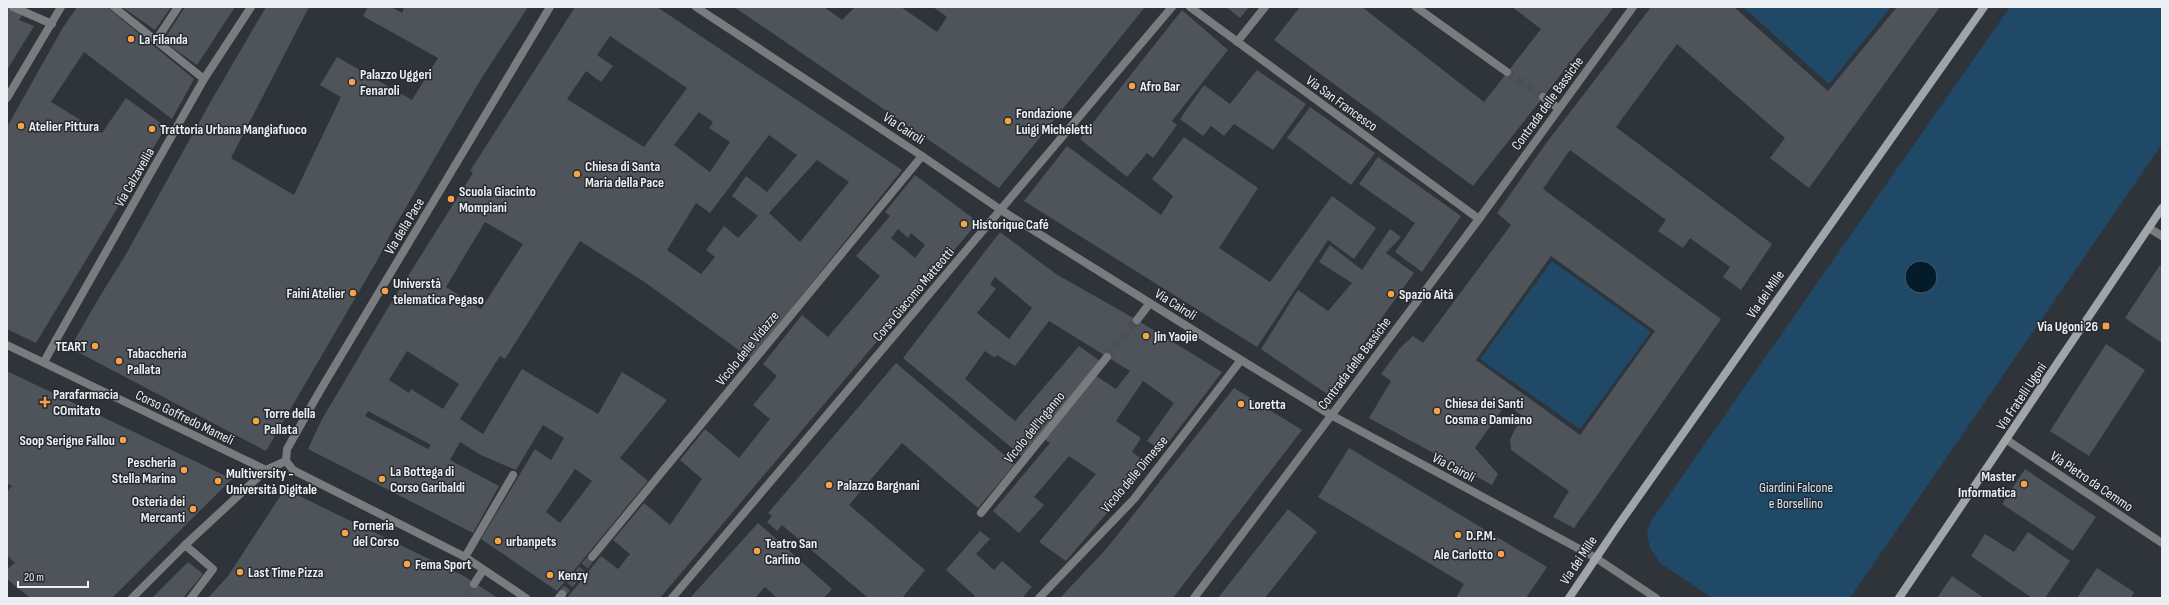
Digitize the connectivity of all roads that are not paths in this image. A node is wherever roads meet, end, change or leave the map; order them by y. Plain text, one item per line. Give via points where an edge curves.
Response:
1 (13, 7) edge
2 (61, 7) edge
3 (114, 7) edge
4 (178, 7) edge
5 (251, 7) edge
6 (550, 7) edge
7 (696, 7) edge
8 (1172, 7) edge
9 (1190, 7) edge
10 (1265, 7) edge
11 (1416, 7) edge
12 (1633, 7) edge
13 (1984, 7) edge
14 (52, 24) junction
15 (157, 39) junction
16 (1237, 42) junction
17 (1507, 72) tunnel mouth
18 (204, 79) junction
19 (1543, 97) tunnel mouth
20 (7, 98) edge
21 (1558, 108) junction
22 (922, 156) junction
23 (2162, 208) edge
24 (1001, 210) junction
25 (1479, 219) junction
26 (2149, 228) junction
27 (2162, 236) edge
28 (1150, 303) junction
29 (1137, 320) tunnel mouth
30 (7, 345) edge
31 (1108, 357) tunnel mouth
32 (1240, 360) junction
33 (44, 362) junction
34 (1331, 415) junction
35 (2007, 440) junction
36 (286, 461) junction
37 (266, 470) junction
38 (513, 475) dead end
39 (981, 514) dead end
40 (2162, 543) edge
41 (185, 545) junction
42 (465, 558) junction
43 (592, 558) tunnel mouth
44 (1596, 558) junction
45 (483, 570) junction
46 (474, 584) tunnel mouth
47 (132, 598) edge
48 (191, 598) edge
49 (526, 598) edge
50 (672, 598) edge
51 (1039, 598) edge
52 (1194, 598) edge
53 (1568, 598) edge
54 (1656, 598) edge
55 (1899, 598) edge

1 - 14 street
2 - 14 street
3 - 15 street
4 - 15 street
5 - 18 street, Via Calzavellia
6 - 36 street, Via della Pace via 321,390 287,449
7 - 22 street, Via Cairoli
8 - 24 street, Corso Giacomo Matteotti
9 - 16 street, Via San Francesco
10 - 16 street
11 - 17 street
12 - 21 street, Contrada delle Bassiche
13 - 44 main road, Via dei Mille
14 - 20 street
15 - 18 street via 162,46
16 - 25 street, Via San Francesco
18 - 33 street, Via Calzavellia
19 - 21 street
21 - 25 street, Contrada delle Bassiche
22 - 24 street, Via Cairoli
22 - 43 street, Vicolo delle Vidazze
23 - 26 main road, Via Fratelli Ugoni
24 - 28 street, Via Cairoli
24 - 50 street, Corso Giacomo Matteotti
25 - 34 street, Contrada delle Bassiche
26 - 27 street
26 - 35 main road, Via Fratelli Ugoni
28 - 29 street
28 - 32 street, Via Cairoli
30 - 33 street, Corso Goffredo Mameli
31 - 39 street, Vicolo dell'Inganno
32 - 34 street, Via Cairoli
32 - 51 street, Vicolo delle Dimesse via 1134,499
33 - 37 street, Corso Goffredo Mameli
34 - 44 street, Via Cairoli
34 - 52 street, Contrada delle Bassiche
35 - 40 street, Via Pietro da Cemmo
35 - 55 main road, Via Fratelli Ugoni
36 - 37 street
36 - 42 street via 293,470
37 - 41 street
38 - 42 street
41 - 47 street
41 - 48 street via 213,569
42 - 45 street
44 - 53 main road, Via dei Mille
44 - 54 street, Via Cairoli
45 - 46 street
45 - 49 street

